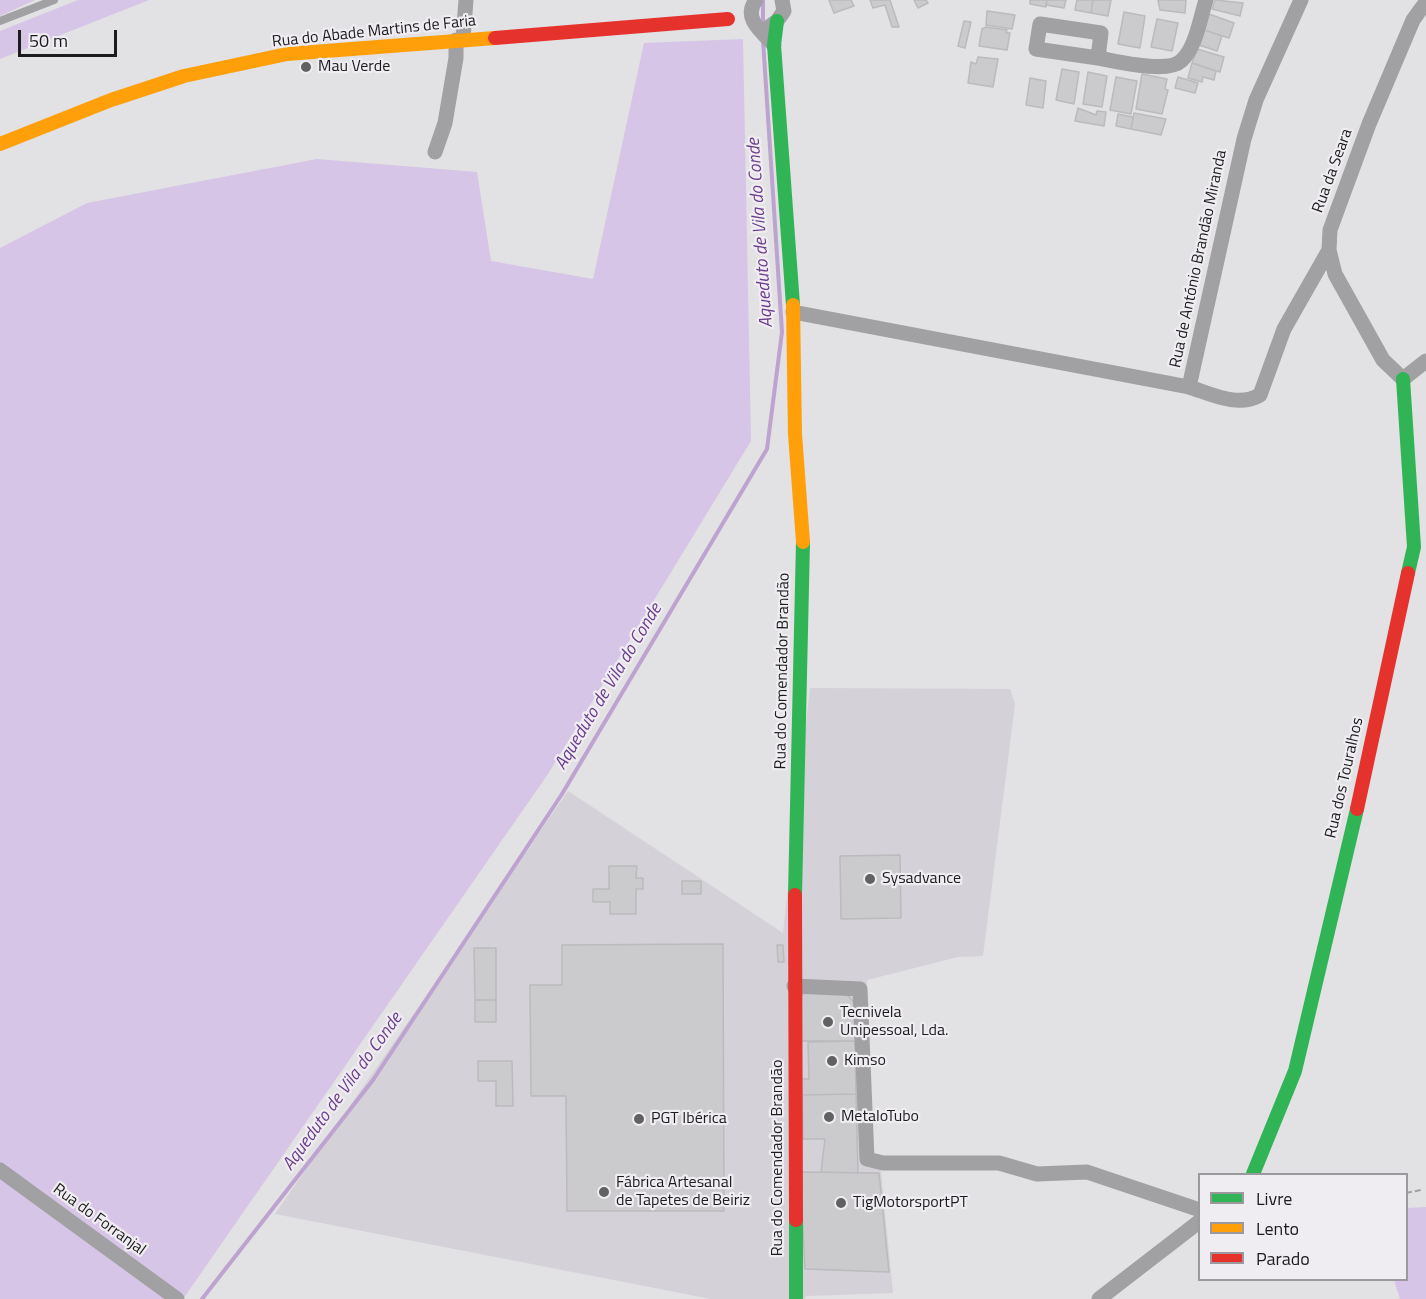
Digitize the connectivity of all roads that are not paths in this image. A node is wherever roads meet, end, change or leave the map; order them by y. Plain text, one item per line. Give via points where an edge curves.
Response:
1 (54, 0) edge
2 (466, 0) edge
3 (782, 0) edge
4 (1206, 0) edge
5 (1301, 0) edge
6 (1426, 2) edge
7 (753, 14) edge
8 (728, 19) joint
9 (0, 21) edge
10 (777, 21) junction
11 (459, 39) junction
12 (774, 45) junction
13 (1098, 58) dead end
14 (0, 144) edge
15 (435, 152) dead end
16 (1329, 250) junction
17 (793, 312) junction
18 (1426, 361) edge
19 (1403, 379) junction
20 (1189, 387) junction
21 (794, 986) junction
22 (0, 1170) edge
23 (1253, 1173) edge
24 (1198, 1209) edge
25 (1198, 1223) edge
26 (177, 1299) edge
27 (796, 1299) edge
28 (1099, 1299) edge

1 - 9 lane
2 - 11 street
3 - 10 street via 784,11
4 - 13 street via 1189,50 1175,65 1168,68
5 - 20 street, Rua de António Brandão Miranda via 1256,100 1244,139
6 - 16 street, Rua da Seara via 1413,20 1369,124 1330,230
7 - 8 street
7 - 10 street via 766,27
7 - 12 street
8 - 11 street, Rua do Abade Martins de Faria
10 - 12 street, Rua do Comendador Brandão
11 - 14 street, Rua do Abade Martins de Faria via 288,54 184,76
11 - 15 street via 445,123
12 - 17 street, Rua do Comendador Brandão
16 - 19 street, Rua da Seara via 1335,274 1383,360
16 - 20 street via 1284,329 1260,395 1251,400 1228,400
17 - 20 street, Rua de António Brandão Miranda
17 - 21 street, Rua do Comendador Brandão via 795,434 803,543
18 - 19 street
19 - 23 street, Rua dos Touralhos via 1414,547 1298,1059
21 - 24 street via 860,989 867,1159 883,1163 999,1163 1037,1174 1088,1172
21 - 27 street, Rua do Comendador Brandão
22 - 26 street, Rua do Forranjal
25 - 28 street

